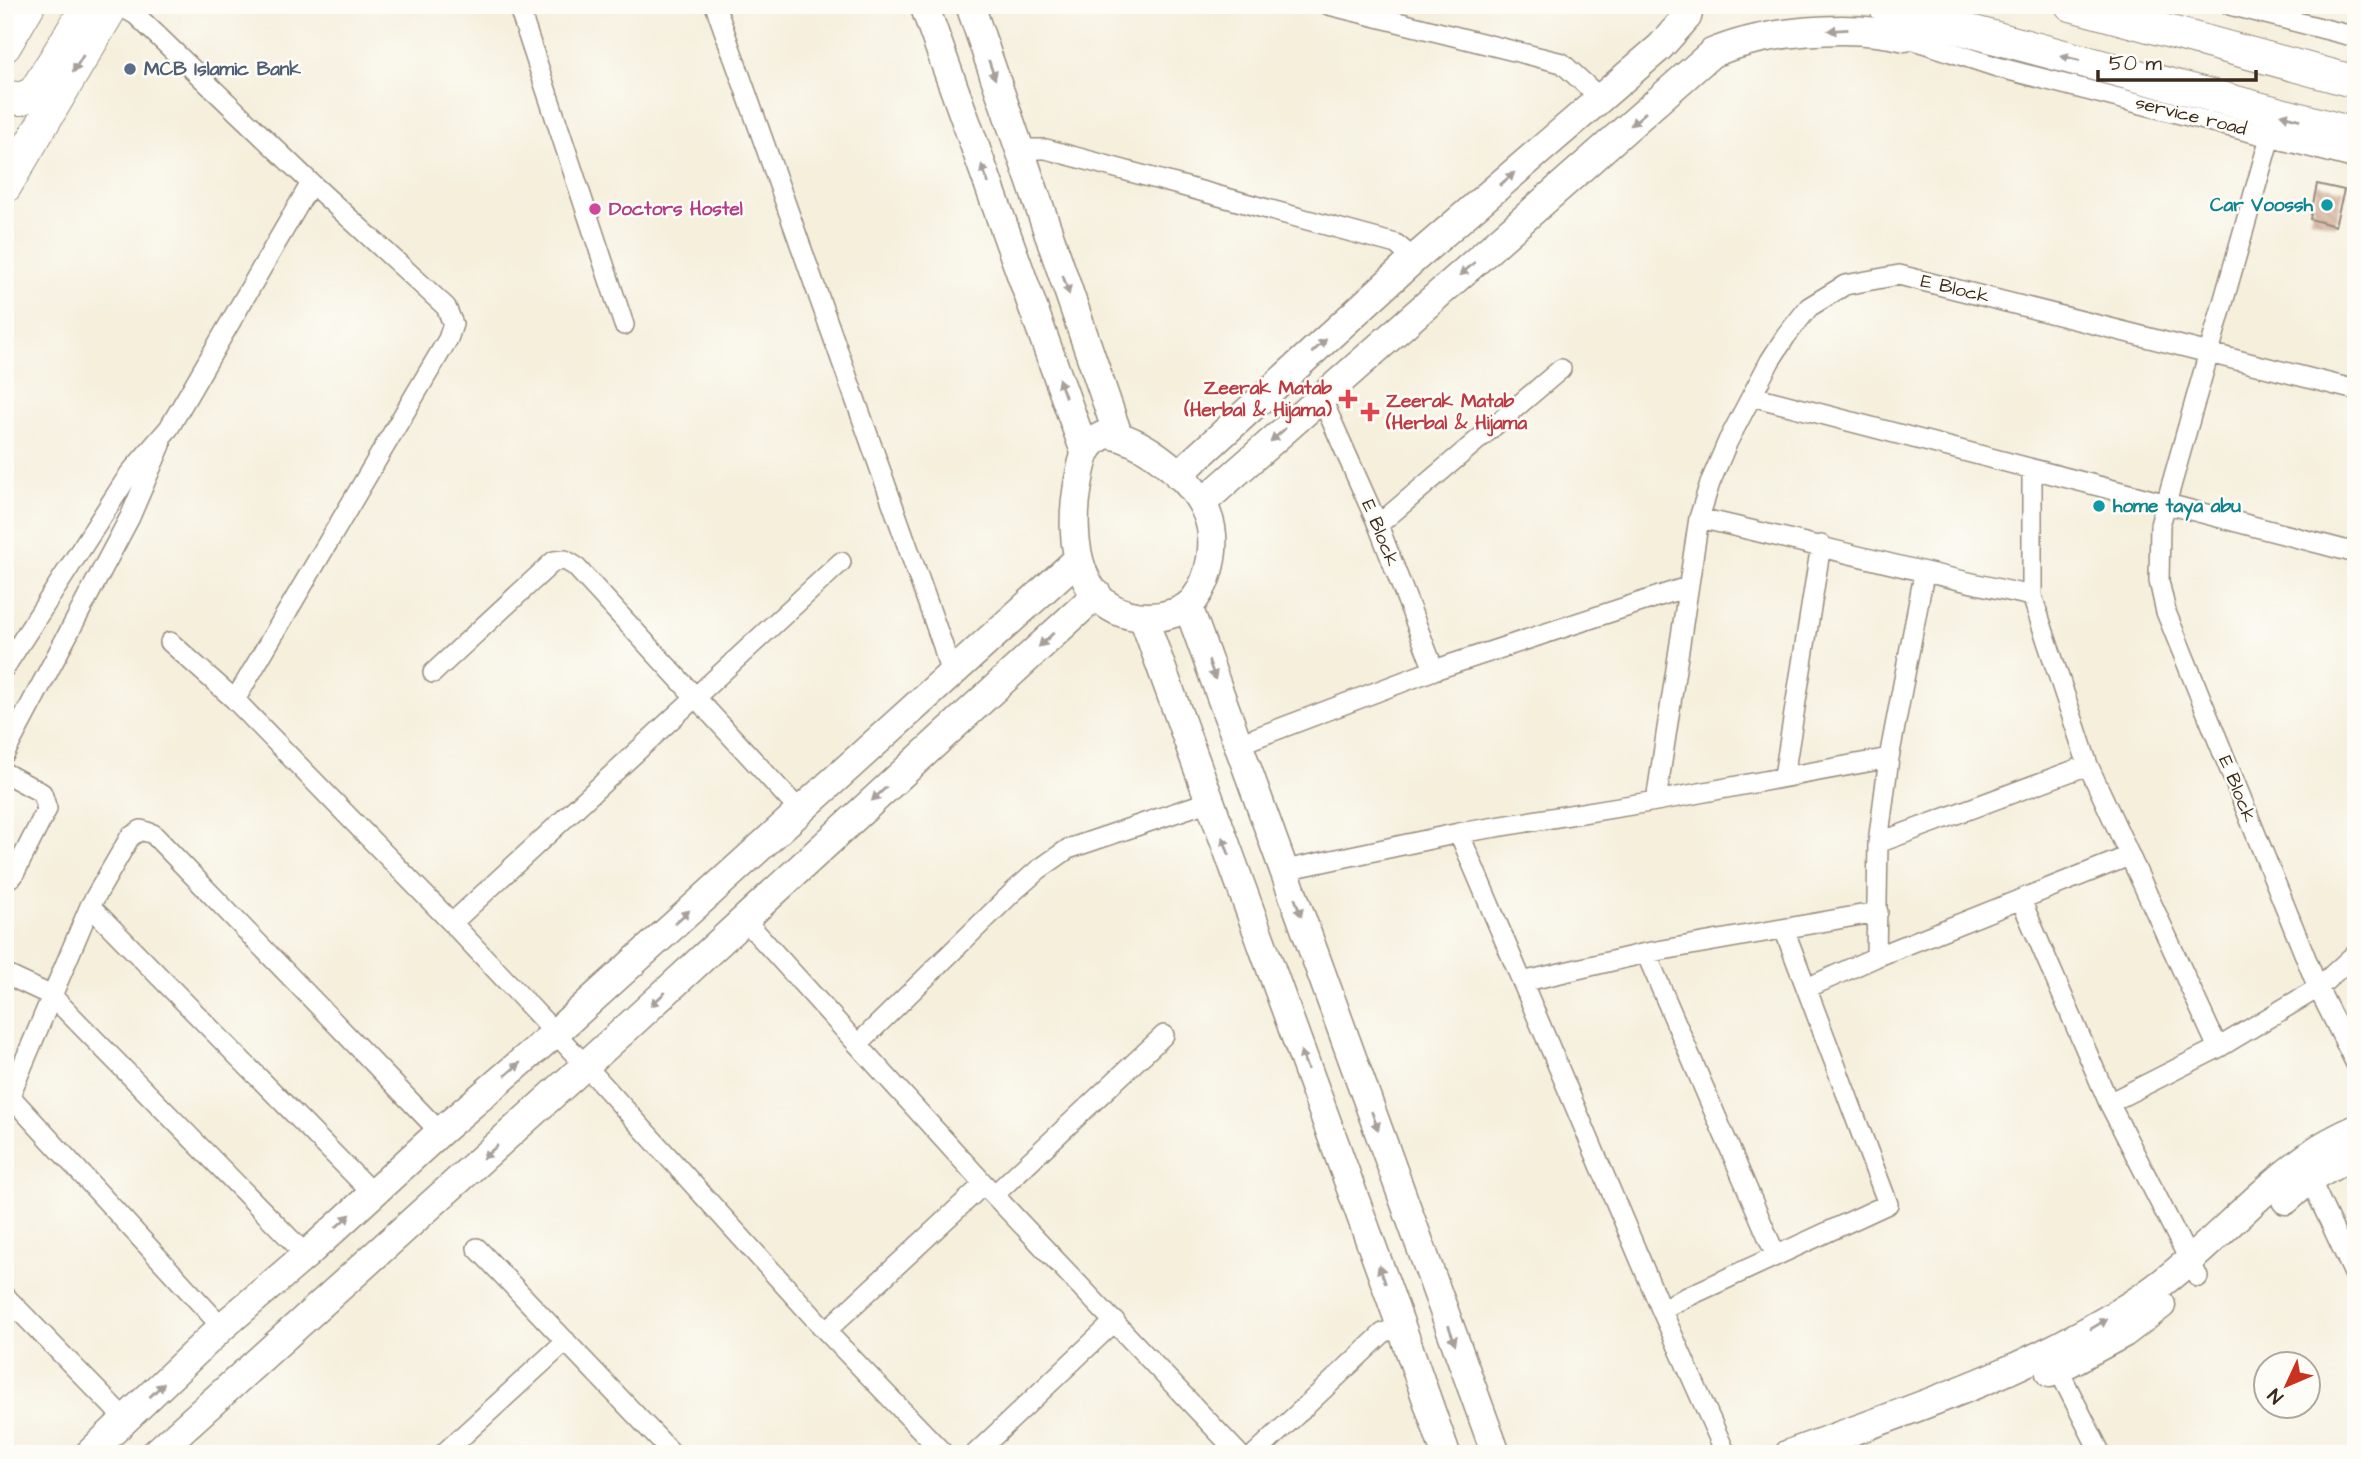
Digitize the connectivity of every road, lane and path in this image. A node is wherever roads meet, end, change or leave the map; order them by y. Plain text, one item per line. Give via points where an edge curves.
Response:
1 (29, 5) edge
2 (90, 5) edge
3 (116, 5) edge
4 (518, 5) edge
5 (715, 5) edge
6 (924, 5) edge
7 (970, 5) edge
8 (1329, 5) edge
9 (1690, 5) edge
10 (1884, 5) edge
11 (2071, 5) edge
12 (2230, 5) edge
13 (1909, 26) junction
14 (2356, 37) edge
15 (5, 46) edge
16 (2356, 82) edge
17 (5, 96) edge
18 (1601, 99) junction
19 (2356, 134) edge
20 (2270, 137) junction
21 (1020, 149) junction
22 (2356, 159) edge
23 (311, 183) junction
24 (5, 187) edge
25 (1414, 259) junction
26 (624, 324) dead end
27 (2208, 352) junction
28 (1561, 369) dead end
29 (2356, 390) edge
30 (1752, 396) junction
31 (1321, 397) junction
32 (169, 428) junction
33 (1118, 435) junction
34 (1085, 452) junction
35 (2032, 470) junction
36 (1178, 475) junction
37 (1202, 503) junction
38 (2166, 505) junction
39 (1699, 518) junction
40 (1378, 525) junction
41 (1821, 545) junction
42 (2356, 553) edge
43 (1077, 561) junction
44 (841, 562) dead end
45 (1924, 574) junction
46 (1687, 587) junction
47 (1097, 594) junction
48 (2032, 596) junction
49 (1188, 606) junction
50 (1143, 617) junction
51 (170, 642) dead end
52 (5, 667) edge
53 (1434, 670) junction
54 (433, 673) dead end
55 (951, 676) junction
56 (694, 697) junction
57 (235, 700) junction
58 (1239, 744) junction
59 (5, 753) edge
60 (1889, 758) junction
61 (2088, 765) junction
62 (5, 773) edge
63 (1784, 776) junction
64 (1210, 801) junction
65 (1656, 801) junction
66 (800, 811) junction
67 (1459, 833) junction
68 (1878, 843) junction
69 (2129, 856) junction
70 (1285, 870) junction
71 (13, 876) dead end
72 (2021, 900) junction
73 (90, 906) junction
74 (1878, 912) junction
75 (743, 918) junction
76 (452, 923) junction
77 (1784, 929) junction
78 (1646, 953) junction
79 (2356, 953) edge
80 (1876, 957) junction
81 (5, 974) edge
82 (1522, 982) junction
83 (1807, 988) junction
84 (2318, 988) junction
85 (52, 996) junction
86 (555, 1033) junction
87 (1164, 1035) dead end
88 (859, 1044) junction
89 (2218, 1048) junction
90 (2356, 1064) edge
91 (585, 1065) junction
92 (8, 1101) edge
93 (2109, 1103) junction
94 (2356, 1129) edge
95 (440, 1132) junction
96 (2356, 1153) edge
97 (2304, 1171) junction
98 (989, 1189) junction
99 (373, 1194) junction
100 (477, 1248) dead end
101 (306, 1255) junction
102 (1776, 1256) junction
103 (2194, 1268) junction
104 (2356, 1278) edge
105 (8, 1305) edge
106 (1661, 1309) junction
107 (1115, 1321) junction
108 (1401, 1326) junction
109 (222, 1327) junction
110 (826, 1331) junction
111 (566, 1342) junction
112 (2054, 1361) junction
113 (1472, 1392) junction
114 (1428, 1402) junction
115 (127, 1420) junction
116 (89, 1454) edge
117 (155, 1454) edge
118 (443, 1454) edge
119 (673, 1454) edge
120 (944, 1454) edge
121 (975, 1454) edge
122 (1239, 1454) edge
123 (1255, 1454) edge
124 (1446, 1454) edge
125 (1496, 1454) edge
126 (1727, 1454) edge
127 (1789, 1454) edge
128 (1839, 1454) edge
129 (2101, 1454) edge

1 - 15 main road
2 - 17 main road via 34,93 20,99
3 - 23 street via 135,15
3 -> 24 main road
4 - 26 street
5 - 55 street
34 -> 6 street
7 -> 21 street
8 - 18 street via 1562,63
9 - 18 street via 1678,30
10 - 13 main road
11 - 16 main road
12 - 14 street
19 -> 13 main road
13 - 20 street, service road via 1997,67
13 -> 31 street via 1745,42 1712,53
25 -> 18 street
20 - 22 street, service road
20 - 27 street, E Block
21 - 25 street via 1046,149 1396,244
21 -> 33 street
23 - 32 street
23 - 57 street via 446,307 453,324 449,339
36 -> 25 street
27 - 29 street
27 - 30 street, E Block via 1899,275 1845,285 1808,307
27 - 38 street, E Block
28 - 40 street
30 - 35 street
30 - 39 street, E Block via 1719,462
31 -> 37 street
31 - 40 street, E Block
32 - 52 street via 130,472
32 - 59 street via 130,517
33 - 34 street via 1098,437
33 - 36 street via 1154,454
34 - 43 street via 1074,507
35 - 38 street
35 - 48 street
36 - 37 street
37 - 49 street via 1210,523 1210,562 1201,589
38 - 42 street
38 - 84 street, E Block via 2159,545 2166,611
39 - 41 street
39 - 46 street, E Block
40 - 53 street, E Block
41 - 45 street
41 - 63 street
43 - 47 street
43 - 55 street
44 - 56 street
45 - 48 street
45 - 60 street
46 - 53 street
46 - 65 street, E Block
47 - 50 street via 1119,611
47 -> 75 street
48 - 61 street
49 - 50 street via 1168,615
49 -> 58 street
50 - 64 street
51 - 57 street
53 - 58 street
54 - 56 street via 554,561 565,560
55 - 66 street
56 - 66 street
56 - 76 street
57 - 76 street
58 - 70 street
60 - 63 street
60 - 68 street
61 - 68 street
61 - 69 street
62 - 71 street via 42,793 47,809
63 - 65 street
64 - 88 street via 1068,849 1013,892
108 -> 64 street
65 - 67 street
86 -> 66 street
67 - 70 street
67 - 82 street
68 - 74 street
69 - 72 street
69 - 89 street
70 -> 113 street
72 - 80 street
72 - 93 street
73 - 85 street
73 - 95 street via 130,837 141,830 153,834
73 - 99 street
74 - 77 street
74 - 80 street
75 - 88 street
75 -> 91 street
76 - 86 street
77 - 78 street
77 - 83 street
78 - 82 street
78 - 102 street
79 - 84 street
80 - 83 street
81 - 85 street
82 - 106 street
83 - 102 street via 1888,1203
84 - 89 street
84 - 90 street, E Block
85 - 92 street
85 - 101 street
86 - 91 street
95 -> 86 street
87 - 98 street
88 - 98 street
89 - 93 street
91 - 110 street
91 -> 117 street
92 - 109 street
93 - 103 street
94 - 97 street via 2315,1150
95 - 99 street
96 - 97 street
97 - 103 street
97 - 104 street
98 - 107 street
98 - 110 street
101 -> 99 street
100 - 111 street
101 - 109 street
102 - 106 street
103 - 112 street via 2124,1333
105 - 115 street
106 - 126 street
107 - 121 street
107 - 122 street
108 - 114 street
108 - 123 street via 1382,1334
115 -> 109 street
110 - 120 street
111 - 118 street
111 - 119 street
112 - 127 street
112 - 128 street via 1995,1398
112 - 129 street
113 - 114 street
113 - 125 street
114 - 124 street
115 - 116 street

